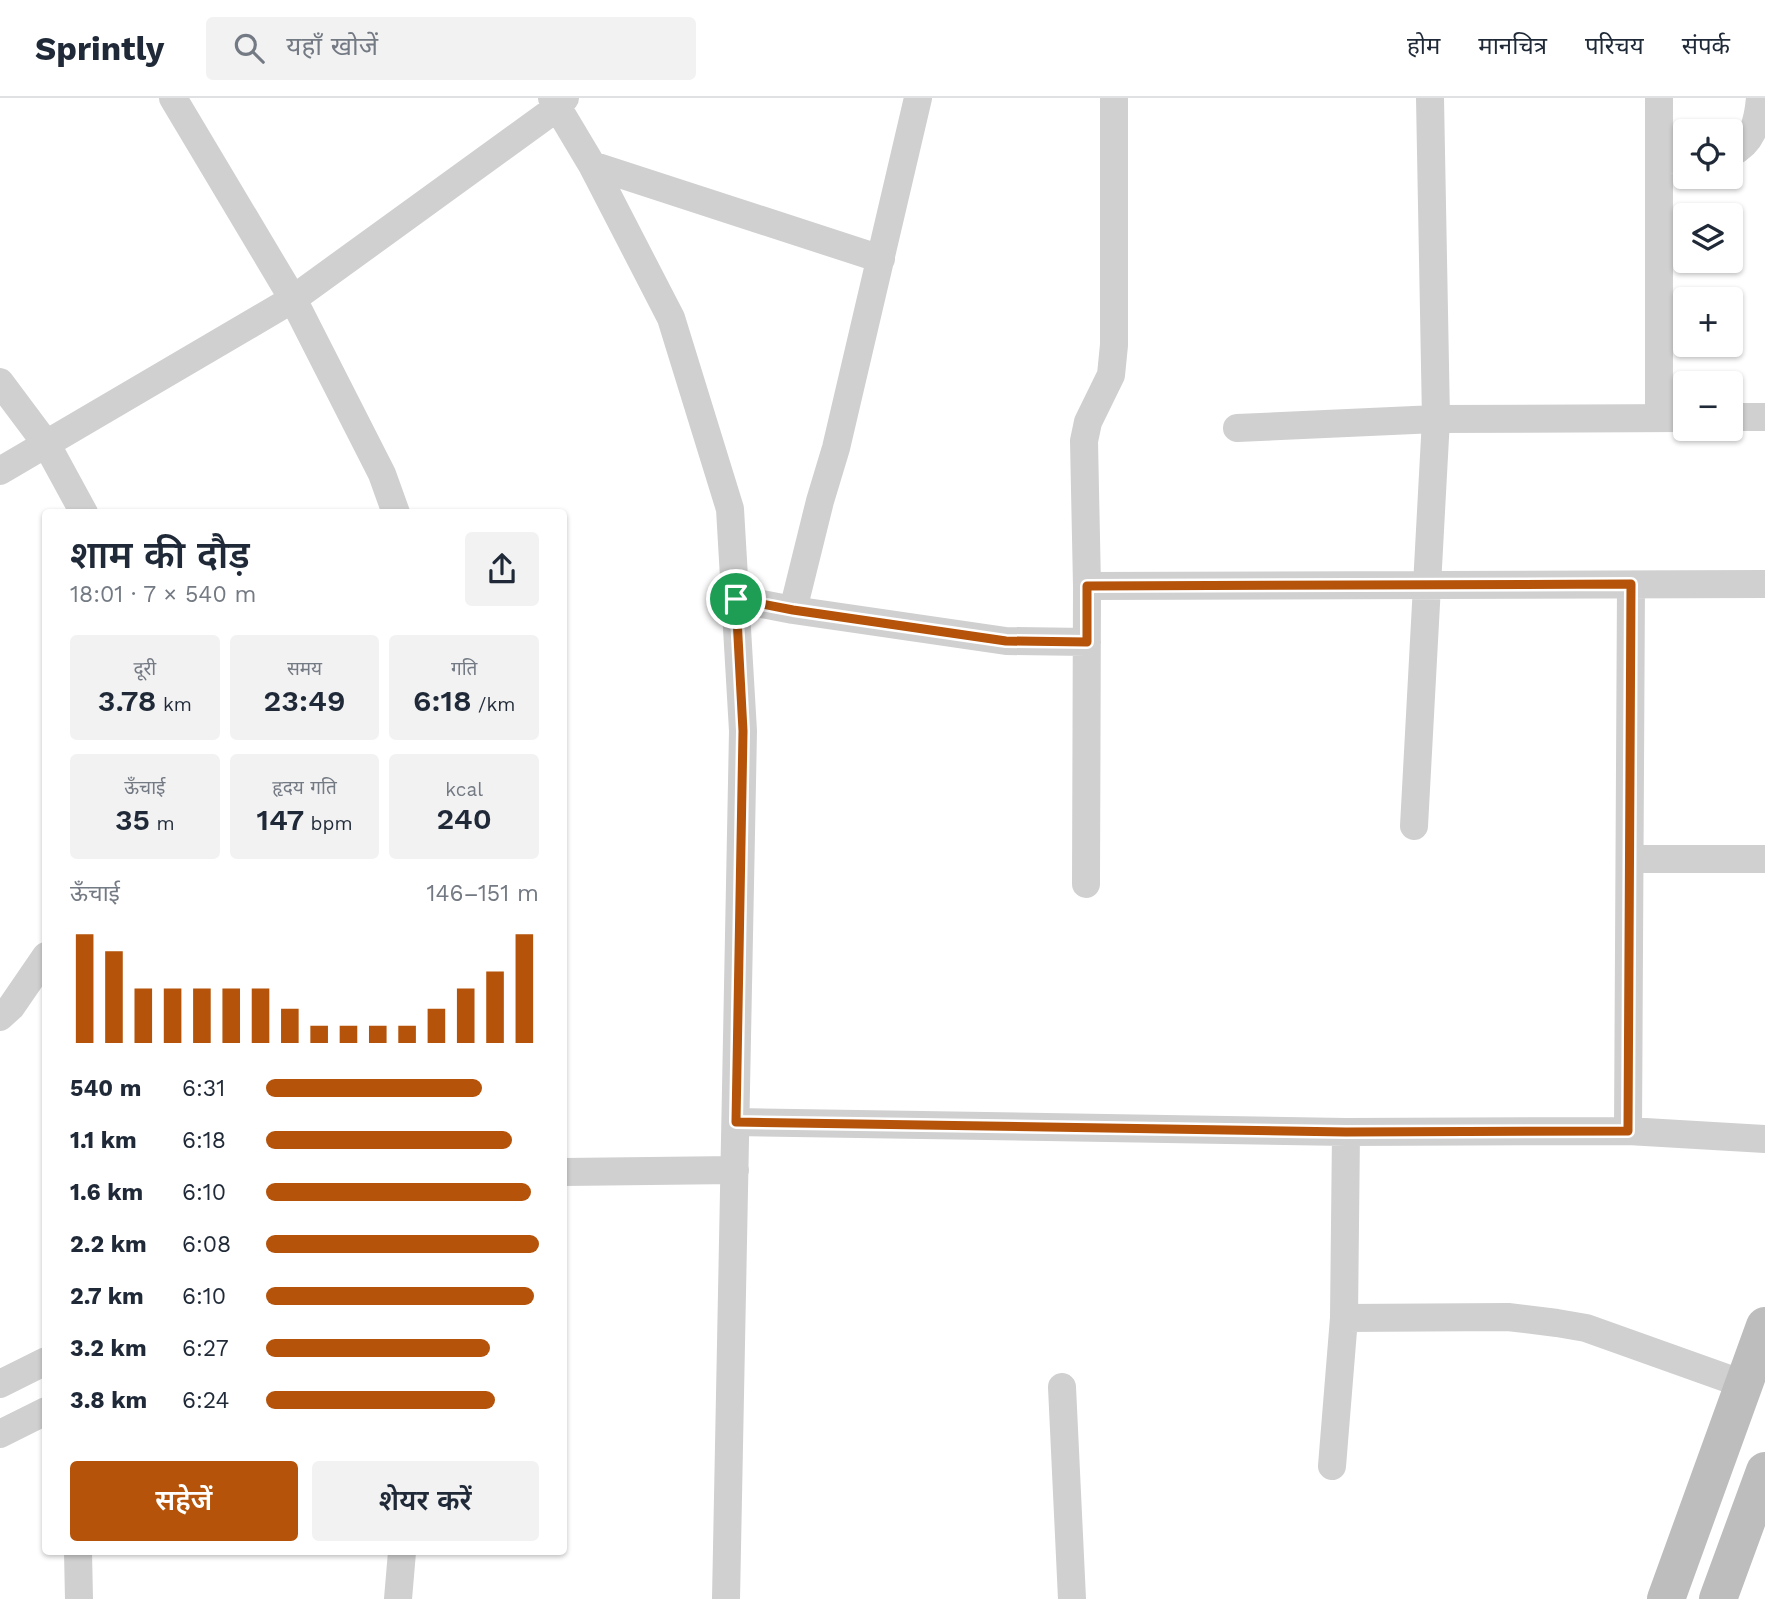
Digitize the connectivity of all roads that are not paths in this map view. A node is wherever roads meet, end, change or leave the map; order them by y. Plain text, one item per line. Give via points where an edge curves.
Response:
1 (173, 98) edge
2 (918, 98) edge
3 (1114, 98) edge
4 (1430, 98) edge
5 (1660, 98) edge
6 (1760, 98) edge
7 (558, 101) edge
8 (1743, 144) edge
9 (1672, 159) edge
10 (592, 165) junction
11 (881, 259) junction
12 (293, 299) junction
13 (0, 382) edge
14 (1743, 417) edge
15 (1765, 417) edge
16 (1672, 418) edge
17 (1436, 419) junction
18 (1237, 429) dead end
19 (47, 445) junction
20 (0, 471) edge
21 (82, 509) edge
22 (395, 509) edge
23 (1631, 584) junction
24 (1765, 584) edge
25 (1428, 585) junction
26 (1087, 586) junction
27 (736, 599) junction
28 (793, 610) junction
29 (1087, 642) junction
30 (1414, 826) dead end
31 (1630, 859) junction
32 (1765, 859) edge
33 (1086, 884) dead end
34 (42, 962) edge
35 (0, 1017) edge
36 (736, 1122) junction
37 (1628, 1131) junction
38 (1346, 1132) junction
39 (1765, 1139) edge
40 (735, 1170) junction
41 (567, 1171) edge
42 (1344, 1318) junction
43 (1765, 1326) edge
44 (42, 1366) edge
45 (0, 1384) edge
46 (1743, 1384) junction
47 (1062, 1387) dead end
48 (42, 1413) edge
49 (0, 1434) edge
50 (1332, 1466) dead end
51 (1765, 1471) edge
52 (78, 1555) edge
53 (402, 1555) edge
54 (79, 1599) edge
55 (398, 1599) edge
56 (726, 1599) edge
57 (1072, 1599) edge
58 (1667, 1599) edge
59 (1718, 1599) edge

1 - 12 street
2 - 11 street
3 - 26 street via 1114,345 1111,375 1084,441
4 - 17 street
5 - 9 street
6 - 8 street via 1758,117
7 - 10 street
7 - 12 street
9 - 16 street
10 - 11 street
10 - 27 street via 671,318 730,509
11 - 28 street
12 - 19 street
12 - 22 street via 382,474
13 - 19 street
14 - 15 street
16 - 17 street
17 - 18 street
17 - 25 street
19 - 20 street
19 - 21 street
23 - 24 street
23 - 25 street
23 - 31 street
25 - 26 street
25 - 30 street
26 - 29 street
27 - 28 street
27 - 36 street via 743,731
28 - 29 street via 1006,641
29 - 33 street
31 - 32 street
31 - 37 street
34 - 35 street
36 - 38 street
36 - 40 street
37 - 38 street
37 - 39 street
38 - 42 street
40 - 41 street
40 - 56 street
42 - 46 street via 1508,1317 1557,1323 1586,1328
42 - 50 street
43 - 46 main road
44 - 45 street
46 - 58 main road
47 - 57 street
48 - 49 street
51 - 59 main road
52 - 54 street
53 - 55 street

